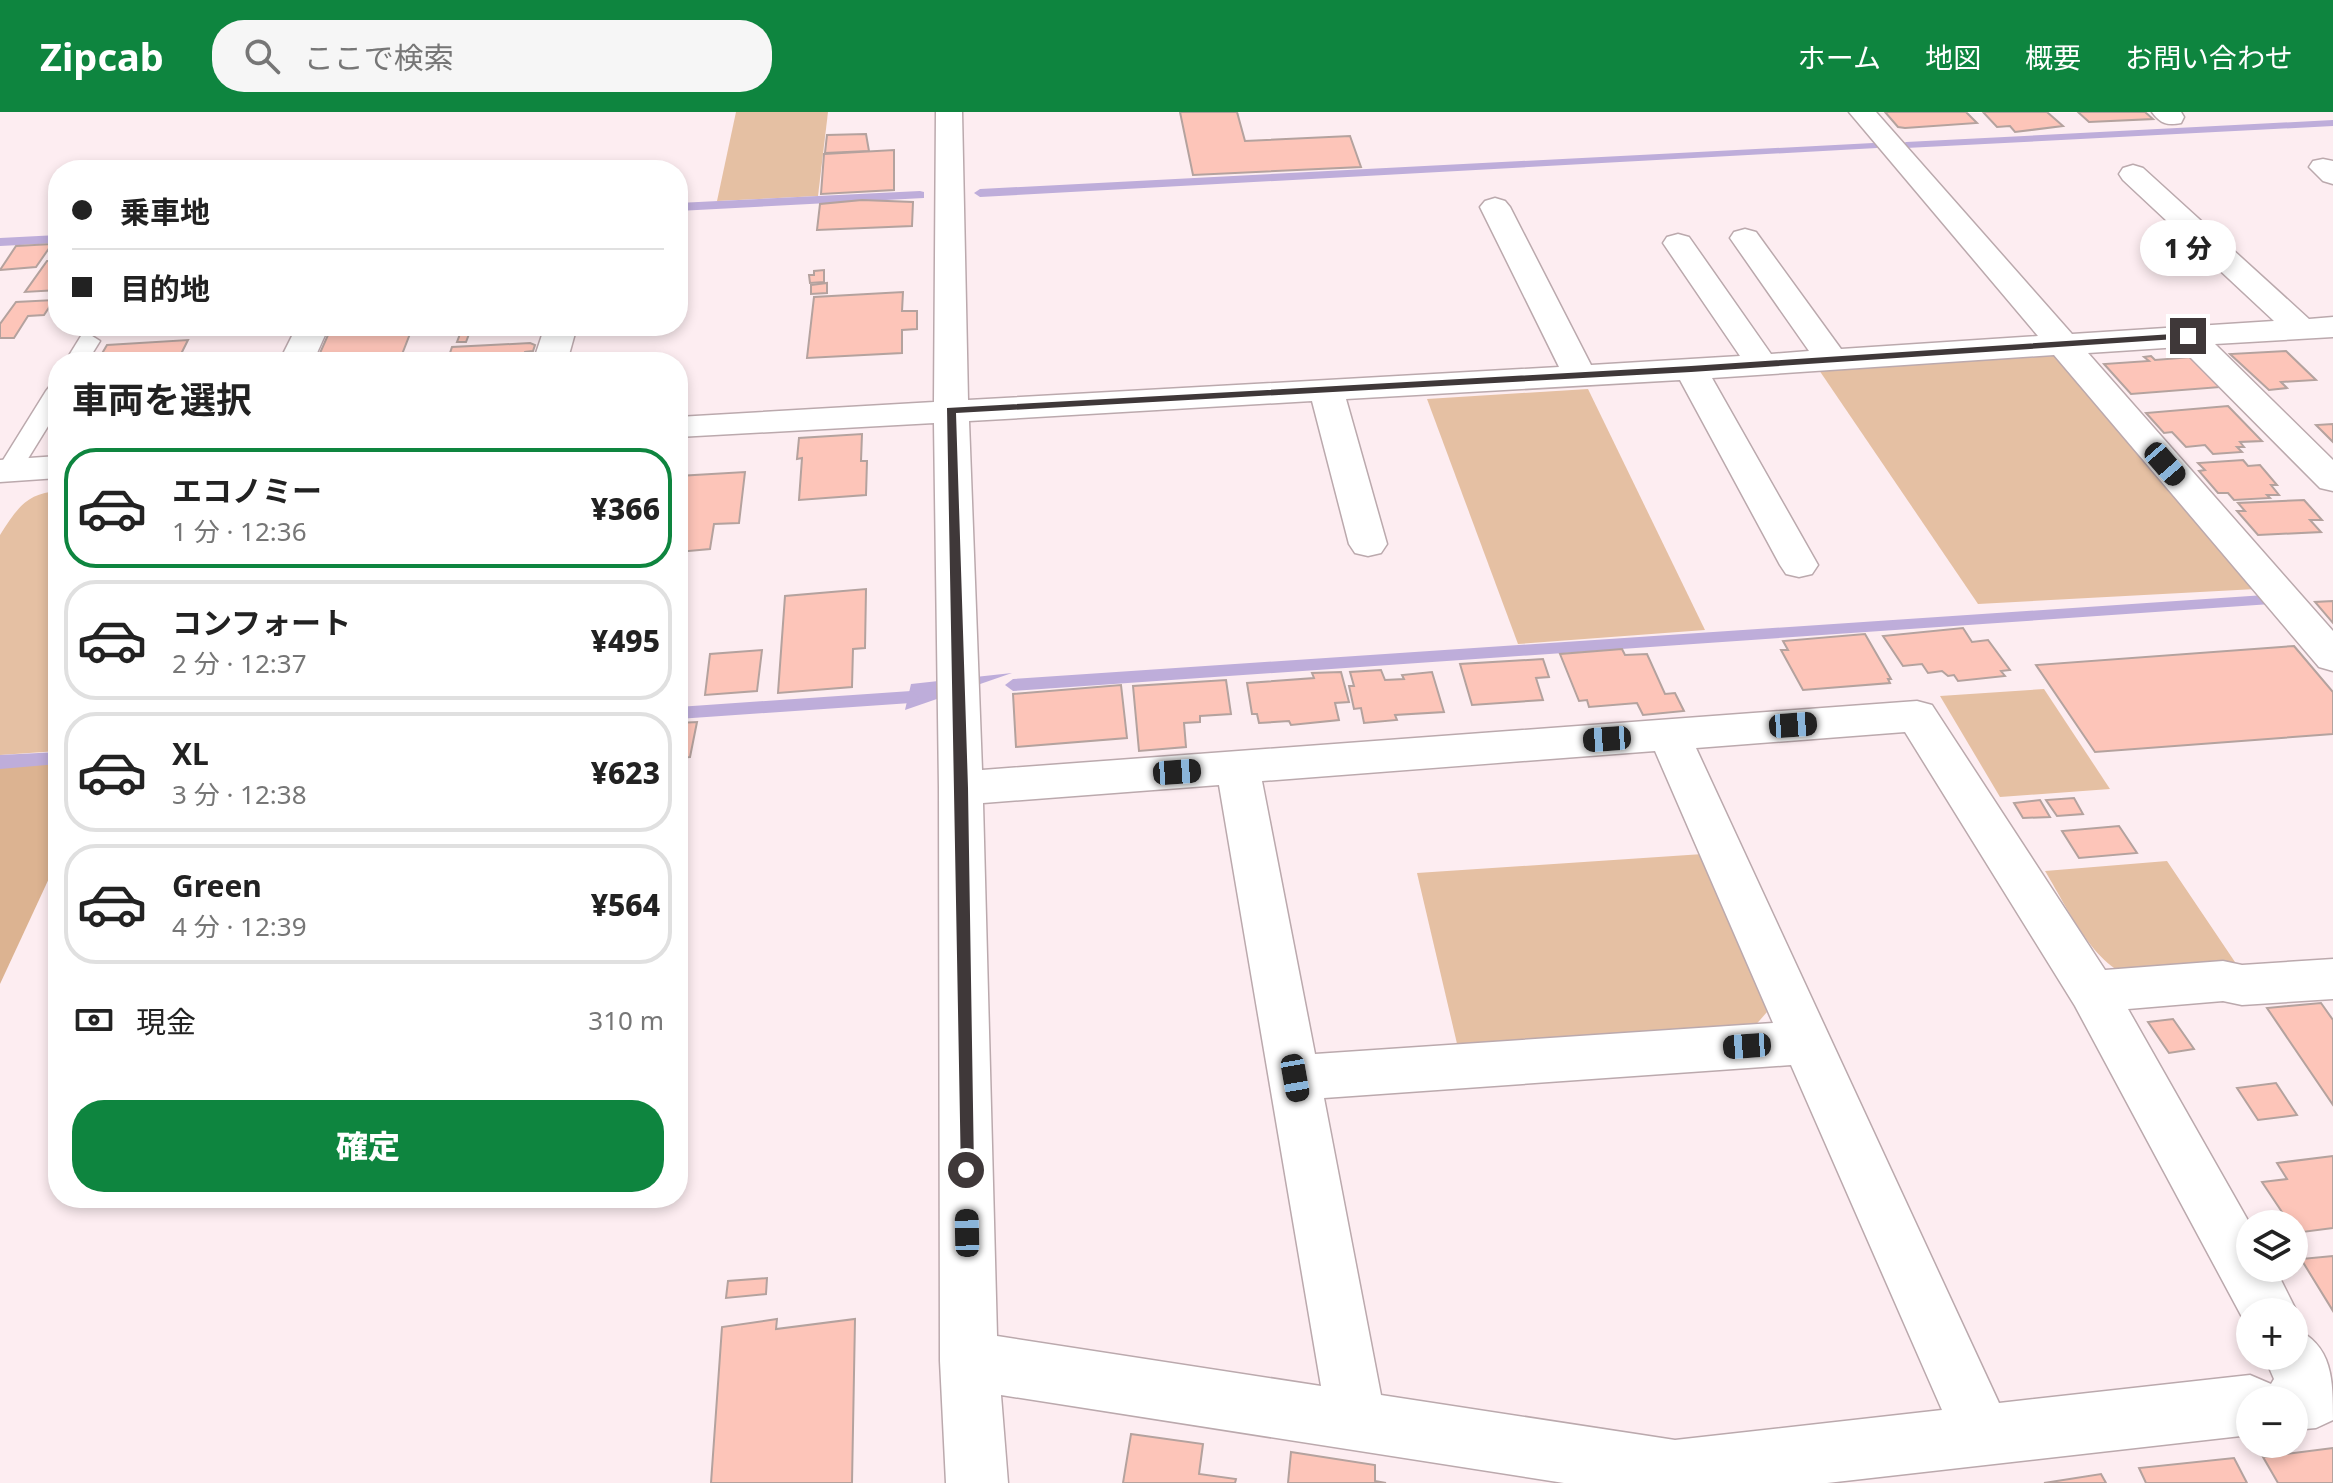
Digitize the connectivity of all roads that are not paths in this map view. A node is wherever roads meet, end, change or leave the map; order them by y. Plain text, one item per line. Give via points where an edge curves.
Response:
1 (949, 112) edge
2 (1862, 112) edge
3 (2133, 174) dead end
4 (1495, 207) dead end
5 (1745, 238) dead end
6 (1678, 243) dead end
7 (2317, 328) edge
8 (2188, 336) junction
9 (89, 341) dead end
10 (2060, 343) junction
11 (82, 352) edge
12 (1831, 359) junction
13 (1761, 363) junction
14 (1691, 369) junction
15 (1580, 375) junction
16 (1326, 389) junction
17 (48, 406) edge
18 (951, 410) junction
19 (688, 426) edge
20 (48, 468) edge
21 (5, 470) edge
22 (2333, 480) edge
23 (1368, 544) dead end
24 (1799, 565) dead end
25 (2333, 657) edge
26 (1669, 735) junction
27 (1238, 767) junction
28 (961, 788) junction
29 (2333, 979) edge
30 (2092, 992) junction
31 (1807, 1042) junction
32 (1295, 1078) junction
33 (2261, 1298) edge
34 (969, 1361) junction
35 (2301, 1370) edge
36 (2308, 1399) edge
37 (2236, 1407) edge
38 (1356, 1419) junction
39 (1983, 1435) junction
40 (977, 1483) edge

1 - 18 street
2 - 10 street
3 - 7 street
4 - 15 street
5 - 12 street
6 - 13 street
7 - 8 street
8 - 10 street
8 - 22 street
9 - 11 lane
10 - 12 street
10 - 25 street
12 - 13 street
13 - 14 street
14 - 15 street
14 - 24 street
15 - 16 street
16 - 18 street
16 - 23 street
17 - 21 lane
18 - 19 street
18 - 28 street
20 - 21 street
26 - 27 street
26 - 30 street via 1917,716
26 - 31 street
27 - 28 street
27 - 32 street
28 - 34 street
29 - 30 street
30 - 33 street
31 - 32 street
31 - 39 street
32 - 38 street
34 - 38 street
34 - 40 street
35 - 36 street via 2316,1398
37 - 39 street
38 - 39 street via 1675,1470

